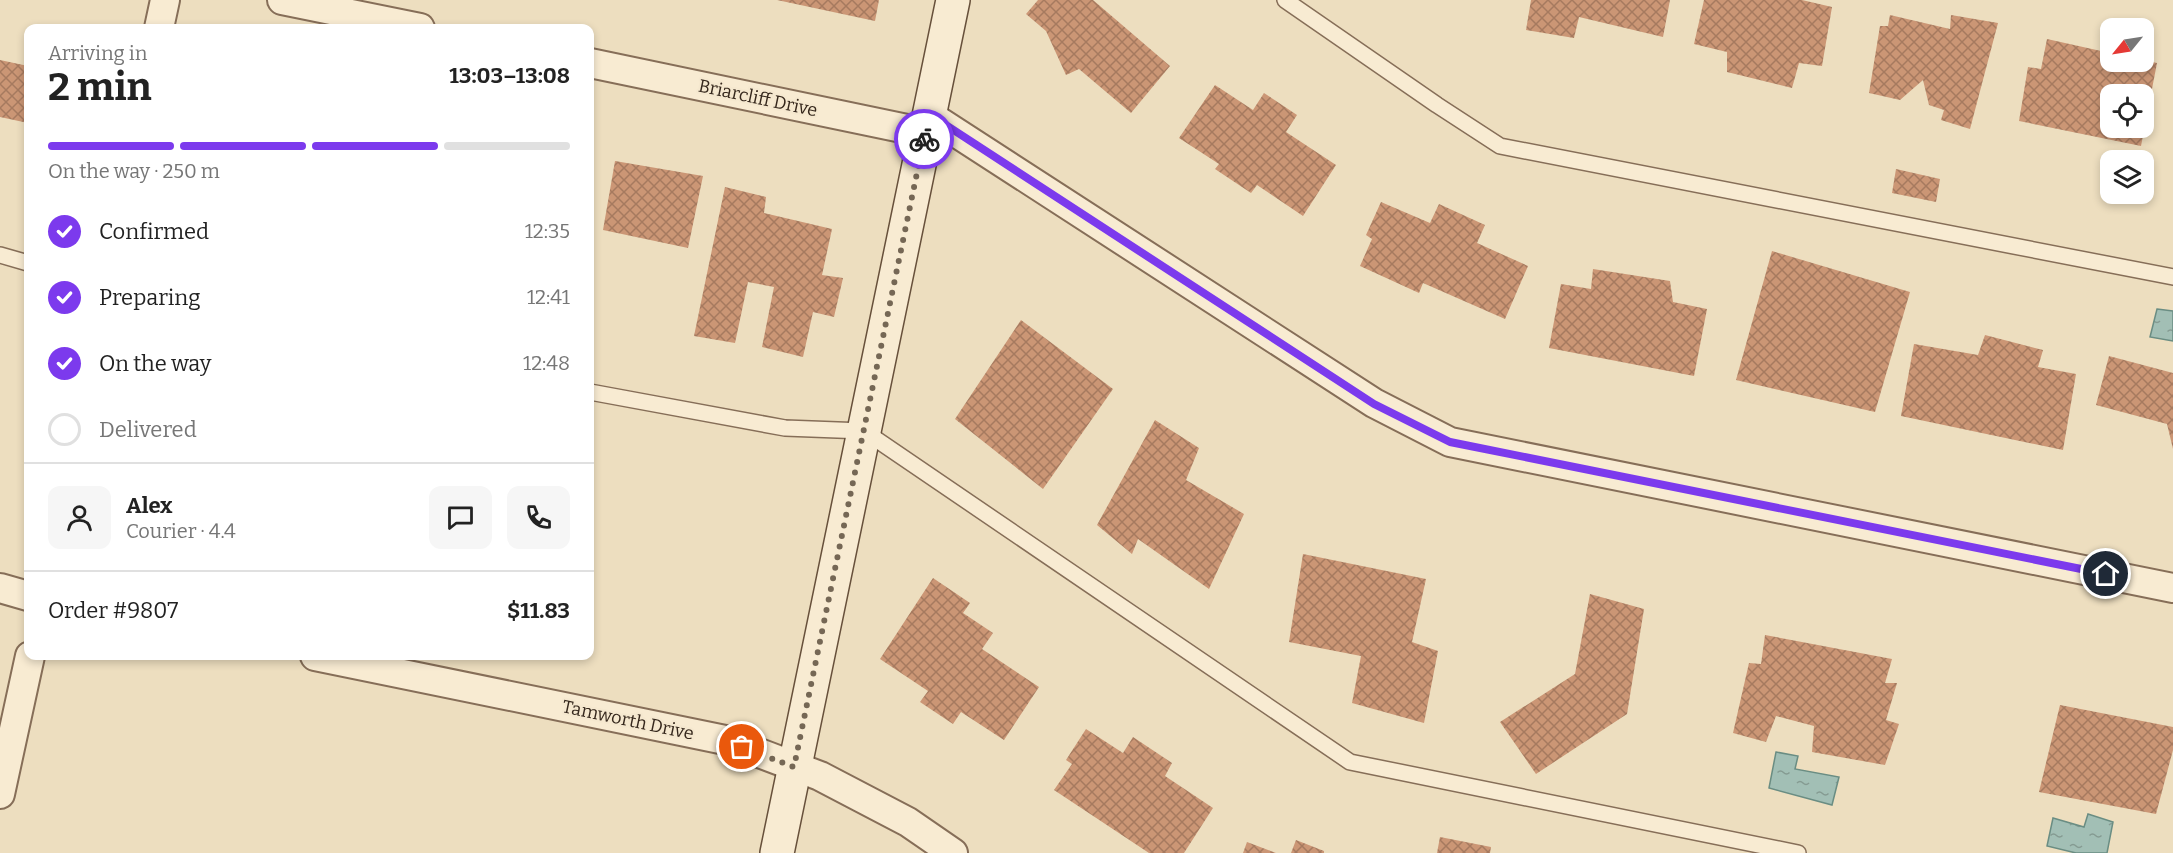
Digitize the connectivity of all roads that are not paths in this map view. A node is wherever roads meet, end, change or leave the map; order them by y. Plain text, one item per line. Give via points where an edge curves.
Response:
1 (165, 0) edge
2 (282, 0) edge
3 (953, 0) edge
4 (1285, 0) edge
5 (160, 24) edge
6 (400, 24) edge
7 (594, 64) edge
8 (927, 124) junction
9 (0, 255) edge
10 (24, 262) edge
11 (2173, 277) edge
12 (594, 393) edge
13 (864, 431) junction
14 (0, 588) edge
15 (2173, 588) edge
16 (24, 595) edge
17 (29, 660) edge
18 (335, 660) edge
19 (794, 767) junction
20 (0, 794) edge
21 (777, 853) edge
22 (954, 853) edge
23 (1798, 853) edge

1 - 5 street
2 - 6 street
3 - 8 main road
4 - 11 lane via 1500,146
7 - 8 street, Briarcliff Drive
8 - 13 main road
8 - 15 street, Briarcliff Drive via 1374,404 1450,442
9 - 10 lane
12 - 13 lane via 785,428
13 - 19 main road
13 - 23 lane via 1350,762
14 - 16 street
17 - 20 street
18 - 19 street, Tamworth Drive via 725,740
19 - 21 main road
19 - 22 street, Tamworth Drive via 820,776 908,822

